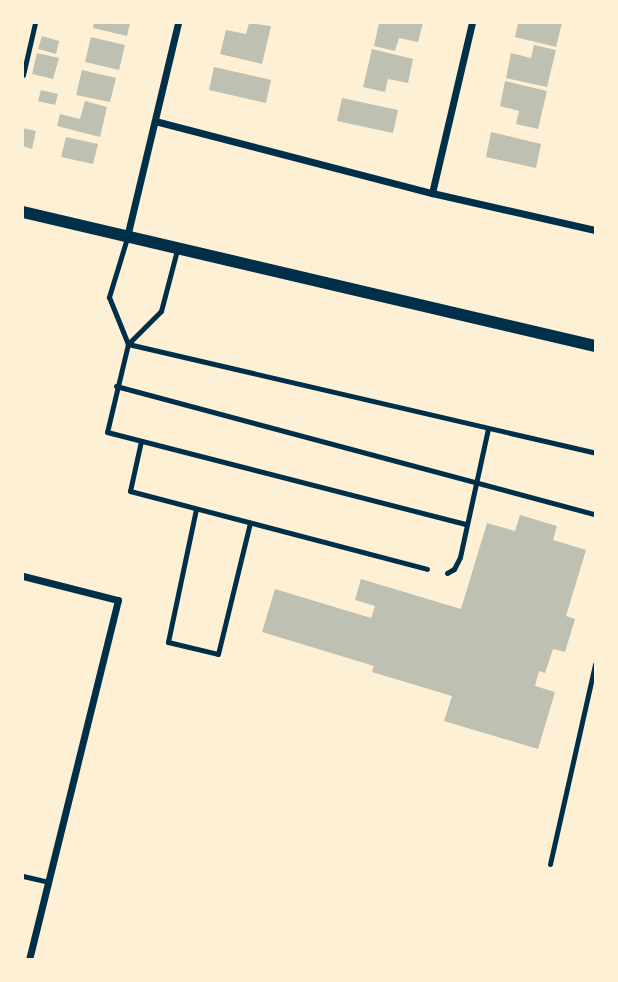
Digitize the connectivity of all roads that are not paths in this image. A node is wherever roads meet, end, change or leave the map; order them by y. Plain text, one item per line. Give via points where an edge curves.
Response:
1 (35, 23) edge
2 (178, 23) edge
3 (472, 23) edge
4 (23, 75) edge
5 (155, 121) junction
6 (432, 193) junction
7 (23, 212) edge
8 (595, 230) edge
9 (127, 237) junction
10 (177, 249) junction
11 (128, 344) junction
12 (595, 346) edge
13 (116, 386) junction
14 (488, 429) junction
15 (141, 442) junction
16 (595, 453) edge
17 (474, 481) junction
18 (196, 509) junction
19 (595, 514) edge
20 (250, 523) junction
21 (465, 524) junction
22 (428, 569) dead end
23 (447, 573) dead end
24 (23, 576) edge
25 (595, 664) edge
26 (550, 864) dead end
27 (23, 876) edge
28 (48, 882) junction
29 (29, 959) edge

1 - 4 lane
2 - 5 street
3 - 6 street
5 - 6 street
5 - 9 street
6 - 8 street
7 - 9 street
9 - 10 street
9 - 11 lane via 108,297
10 - 11 lane via 161,311
10 - 12 street
11 - 13 lane
11 - 14 lane
13 - 15 lane via 107,432
13 - 17 lane
14 - 16 lane
14 - 17 lane
15 - 18 lane via 130,491
15 - 21 lane
17 - 19 lane
17 - 21 lane
18 - 20 lane
18 - 20 lane via 168,642 218,654
20 - 22 lane
21 - 23 lane via 460,557
24 - 28 street via 118,600
25 - 26 lane
27 - 28 lane
28 - 29 street

